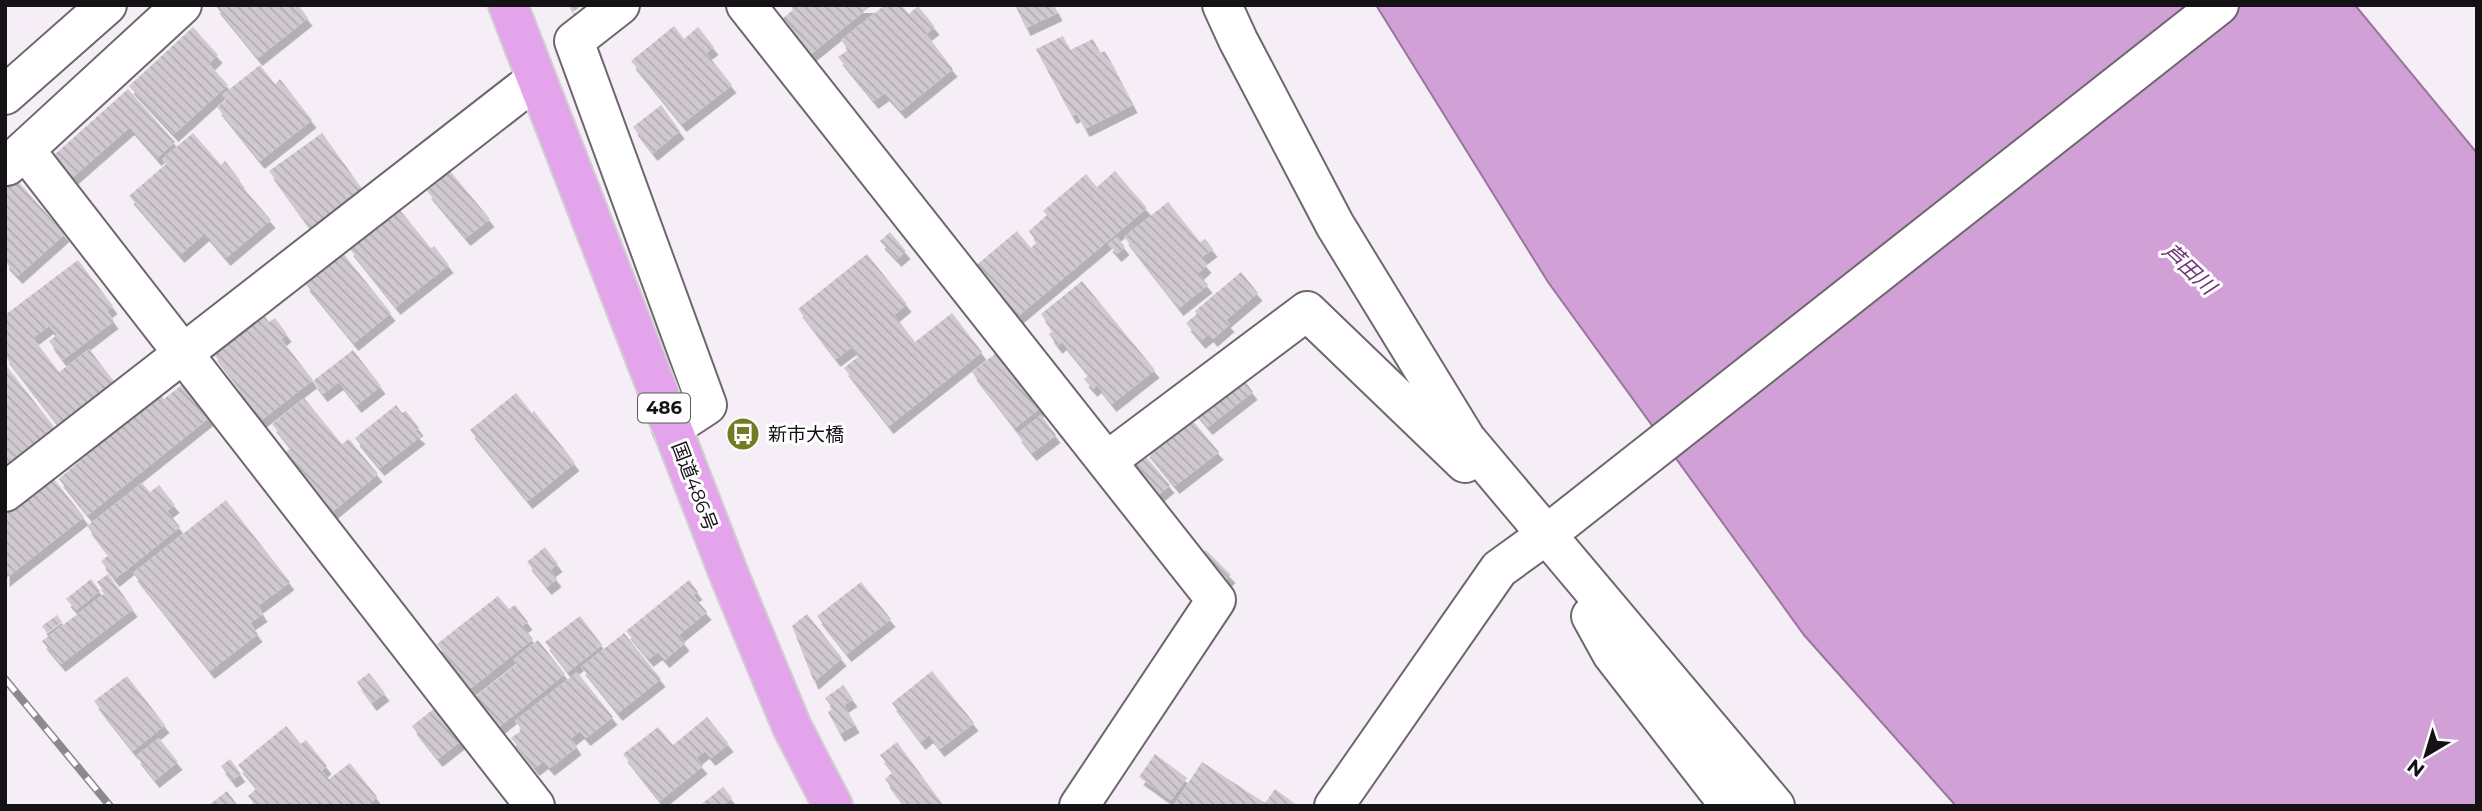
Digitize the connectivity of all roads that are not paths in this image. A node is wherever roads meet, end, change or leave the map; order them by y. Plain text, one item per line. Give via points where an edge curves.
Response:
1 (107, 5) edge
2 (182, 5) edge
3 (508, 5) edge
4 (620, 5) edge
5 (746, 5) edge
6 (1222, 5) edge
7 (2218, 5) edge
8 (536, 79) junction
9 (5, 95) edge
10 (15, 159) edge
11 (183, 354) junction
12 (672, 428) junction
13 (1107, 461) junction
14 (1510, 491) junction
15 (5, 492) edge
16 (1546, 535) junction
17 (536, 806) edge
18 (832, 806) edge
19 (1079, 806) edge
20 (1334, 806) edge
21 (1730, 806) edge
22 (1774, 806) edge

1 - 9 street
2 - 10 street
3 - 8 highway, 国道486号 / 486
4 - 12 street via 574,41 707,405
5 - 13 street
6 - 14 street via 1335,225 1466,439
7 - 16 street
8 - 11 street
8 - 12 highway, 国道486号 / 486
10 - 11 street
11 - 15 street
11 - 17 street
12 - 18 highway, 国道486号 / 486 via 792,727
13 - 14 street via 1307,312 1499,495
13 - 19 street via 1216,600
14 - 16 street
16 - 20 street via 1499,569
16 - 21 street via 1612,654
16 - 22 street

